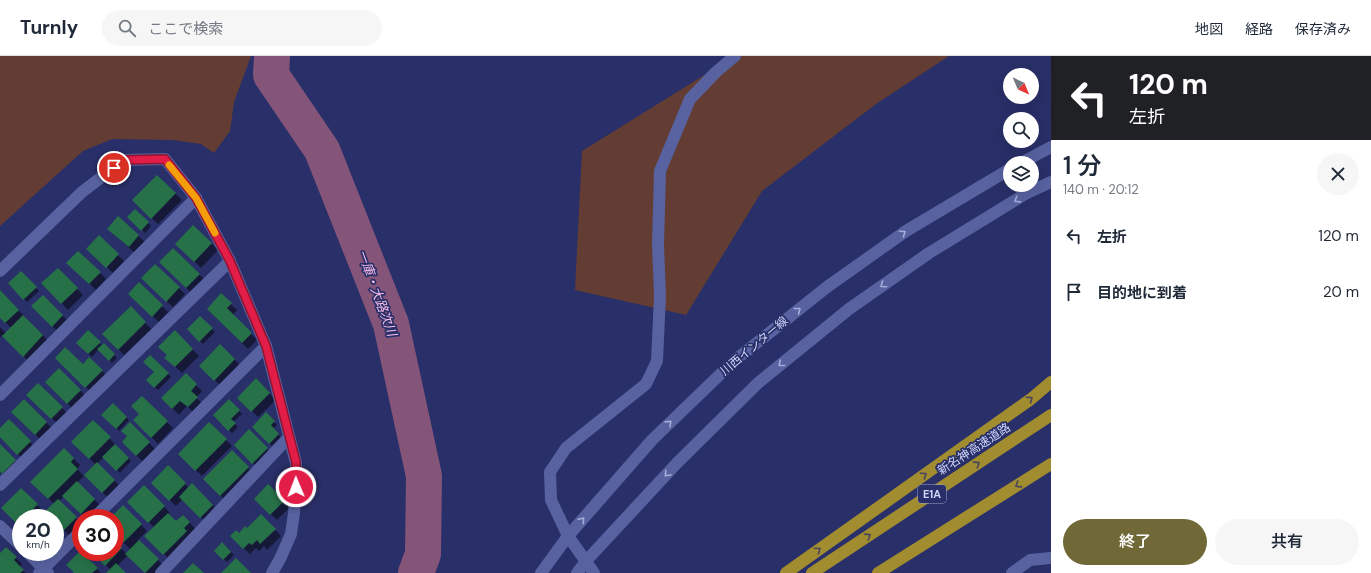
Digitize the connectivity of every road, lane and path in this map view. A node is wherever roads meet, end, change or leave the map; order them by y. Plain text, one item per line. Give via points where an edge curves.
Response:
1 (735, 56) edge
2 (1051, 147) edge
3 (1034, 156) edge
4 (1003, 172) edge
5 (1051, 182) edge
6 (196, 198) junction
7 (230, 261) junction
8 (0, 271) edge
9 (266, 346) junction
10 (1051, 382) edge
11 (0, 394) edge
12 (1051, 415) edge
13 (289, 437) junction
14 (1051, 464) edge
15 (0, 485) edge
16 (103, 509) edge
17 (0, 526) edge
18 (568, 536) junction
19 (12, 537) edge
20 (72, 540) edge
21 (1051, 558) edge
22 (35, 561) edge
23 (586, 561) junction
24 (43, 571) edge
25 (161, 573) edge
26 (272, 573) edge
27 (541, 573) edge
28 (578, 573) edge
29 (594, 573) edge
30 (786, 573) edge
31 (812, 573) edge
32 (878, 573) edge
33 (1012, 573) edge

1 - 18 street via 690,99 660,171 657,361 646,384 566,448 550,472 551,500
2 - 3 street
18 -> 4 street, 川西インター線 via 652,440 734,361 827,287 906,231
5 -> 23 street via 1027,193 929,253 849,308 758,383 676,464
6 - 7 street
6 - 8 street via 165,159 124,160 82,192
6 - 11 street
7 - 9 street
7 - 15 street
9 - 13 street
9 - 16 street
30 -> 10 highway via 1031,399
31 -> 12 highway, 新名神高速道路 / E1A
13 - 25 street
13 - 26 street via 296,462 294,513 290,534
14 -> 32 highway
17 - 19 street
18 - 23 street
18 - 27 street, 川西インター線
20 - 24 street
21 - 33 street via 1030,560
22 - 24 street
23 - 28 street
23 - 29 street

